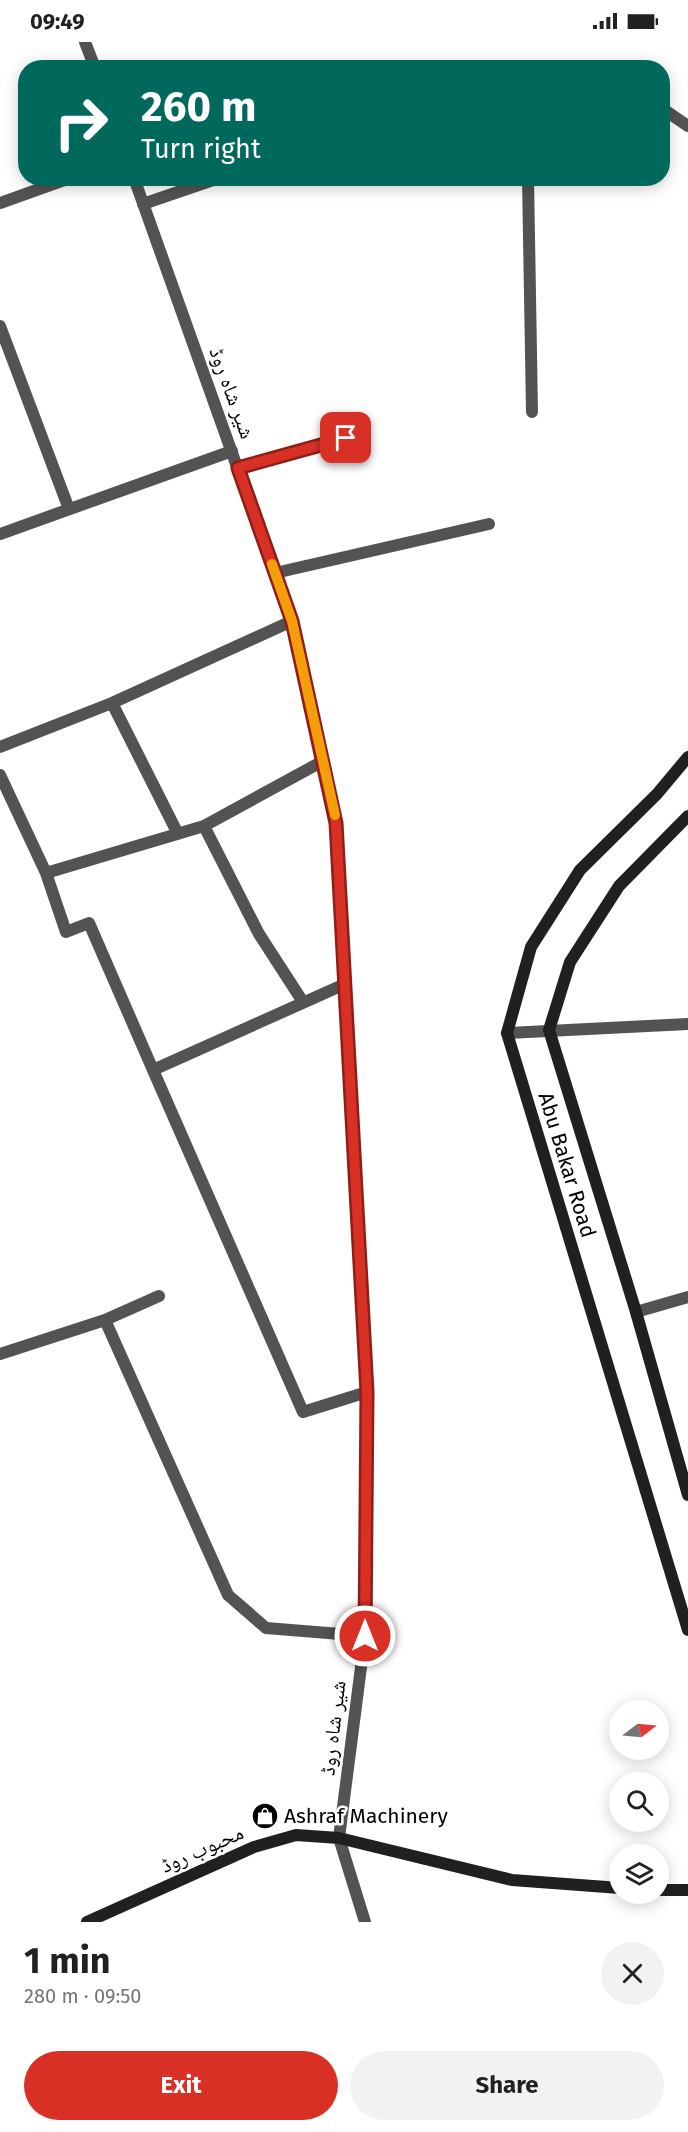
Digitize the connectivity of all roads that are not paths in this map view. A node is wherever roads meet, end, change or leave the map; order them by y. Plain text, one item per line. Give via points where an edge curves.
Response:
1 (86, 42) edge
2 (92, 60) edge
3 (670, 114) edge
4 (688, 126) edge
5 (48, 186) edge
6 (137, 186) edge
7 (196, 186) edge
8 (528, 186) edge
9 (0, 204) edge
10 (143, 204) junction
11 (0, 326) edge
12 (532, 412) dead end
13 (346, 438) dead end
14 (232, 451) junction
15 (238, 468) junction
16 (69, 509) junction
17 (489, 524) dead end
18 (0, 534) edge
19 (275, 573) junction
20 (292, 621) junction
21 (112, 704) junction
22 (0, 747) edge
23 (688, 758) edge
24 (323, 761) junction
25 (0, 775) edge
26 (688, 816) edge
27 (204, 825) junction
28 (178, 834) junction
29 (46, 873) junction
30 (345, 984) junction
31 (303, 1002) junction
32 (688, 1024) edge
33 (549, 1030) junction
34 (507, 1033) junction
35 (153, 1070) junction
36 (159, 1296) dead end
37 (688, 1297) edge
38 (636, 1312) junction
39 (105, 1320) junction
40 (0, 1354) edge
41 (367, 1392) junction
42 (688, 1495) edge
43 (688, 1630) edge
44 (365, 1636) junction
45 (339, 1838) junction
46 (609, 1887) edge
47 (669, 1890) edge
48 (688, 1890) edge
49 (87, 1922) edge
50 (365, 1922) edge

1 - 2 street
3 - 4 street
5 - 9 street
6 - 10 street, شیر شاہ روڈ
7 - 10 street
8 - 12 street
10 - 14 street, شیر شاہ روڈ
11 - 16 street
13 - 15 street
14 - 15 street, شیر شاہ روڈ
14 - 16 street
15 - 19 street, شیر شاہ روڈ
16 - 18 street
17 - 19 street
19 - 20 street, شیر شاہ روڈ
20 - 21 street
20 - 24 street, شیر شاہ روڈ
21 - 22 street
21 - 28 street
23 - 34 main road via 580,870 531,947
24 - 27 street
24 - 30 street, شیر شاہ روڈ via 336,823
25 - 29 street
26 - 33 main road via 619,886 570,962
27 - 28 street
27 - 31 street via 259,934
28 - 29 street
29 - 35 street via 66,932 90,923
30 - 31 street
30 - 41 street, شیر شاہ روڈ
31 - 35 street
32 - 33 street
33 - 34 street
33 - 38 main road, Abu Bakar Road
34 - 43 main road, Abu Bakar Road
35 - 41 street via 303,1412
36 - 39 street
37 - 38 street
38 - 42 main road, Abu Bakar Road
39 - 40 street
39 - 44 street via 228,1595 266,1628
41 - 44 street, شیر شاہ روڈ
44 - 45 street, شیر شاہ روڈ
45 - 46 main road, محبوب روڈ via 512,1880
45 - 49 main road, محبوب روڈ via 296,1835 254,1847
45 - 50 street
47 - 48 main road

